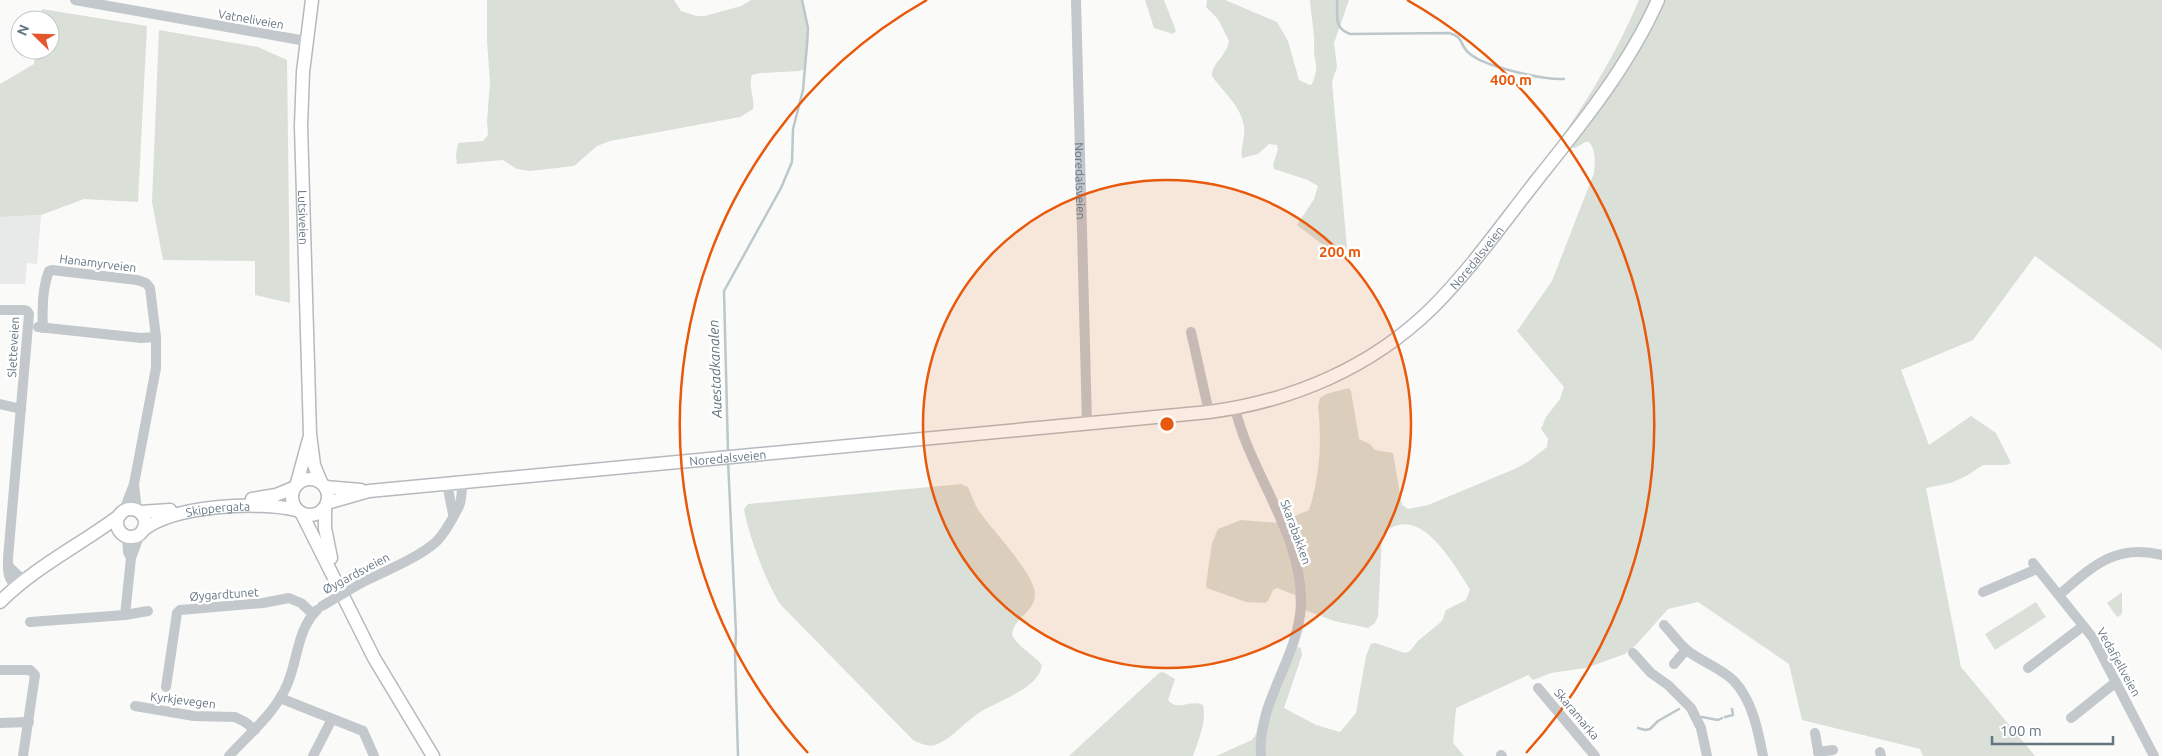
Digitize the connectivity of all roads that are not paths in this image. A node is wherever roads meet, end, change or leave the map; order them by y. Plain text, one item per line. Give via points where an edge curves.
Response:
1 (75, 0) edge
2 (312, 0) edge
3 (1076, 0) edge
4 (1658, 0) edge
5 (306, 41) junction
6 (0, 310) edge
7 (29, 327) junction
8 (43, 328) junction
9 (1191, 332) dead end
10 (156, 337) junction
11 (0, 404) edge
12 (1235, 408) junction
13 (21, 409) junction
14 (1210, 412) junction
15 (1087, 423) junction
16 (310, 434) junction
17 (462, 482) junction
18 (134, 484) junction
19 (323, 484) junction
20 (447, 484) junction
21 (295, 486) junction
22 (369, 491) junction
23 (326, 505) junction
24 (138, 512) junction
25 (299, 512) junction
26 (453, 514) junction
27 (121, 515) junction
28 (142, 532) junction
29 (125, 535) junction
30 (86, 541) junction
31 (2162, 556) edge
32 (131, 558) junction
33 (336, 580) junction
34 (20, 584) junction
35 (1983, 592) dead end
36 (2059, 595) junction
37 (0, 602) edge
38 (148, 611) dead end
39 (314, 614) junction
40 (125, 615) junction
41 (30, 622) dead end
42 (1664, 624) dead end
43 (2084, 626) junction
44 (1686, 650) junction
45 (1633, 653) dead end
46 (1674, 664) dead end
47 (2028, 668) dead end
48 (0, 670) edge
49 (2116, 682) junction
50 (166, 687) dead end
51 (1538, 688) dead end
52 (280, 698) junction
53 (135, 706) dead end
54 (2071, 718) dead end
55 (332, 719) junction
56 (29, 722) junction
57 (0, 723) edge
58 (254, 730) junction
59 (1815, 733) dead end
60 (1833, 750) dead end
61 (1819, 754) edge
62 (23, 756) edge
63 (229, 756) edge
64 (313, 756) edge
65 (374, 756) edge
66 (433, 756) edge
67 (1261, 756) edge
68 (1595, 756) edge
69 (1708, 756) edge
70 (1763, 756) edge
71 (2154, 756) edge

1 - 5 street, Vatneliveien
2 - 5 main road, Lutsiveien
3 - 15 street, Noredalsveien
4 - 12 main road, Noredalsveien via 1641,35 1597,103 1464,273 1432,308 1391,342 1334,376 1290,394
5 - 16 main road, Lutsiveien via 301,134
6 - 7 street, Sletteveien via 27,311
7 - 8 street
7 - 13 street, Sletteveien
8 - 10 street
8 - 10 street, Hanamyrveien via 46,279 49,271 57,270 146,283 151,295
9 - 14 street
10 - 18 street, Hanamyrveien via 156,368
11 - 13 street
12 - 14 main road, Noredalsveien
12 - 67 street, Skarabakken via 1244,442 1288,540 1301,592 1294,646 1269,704 1263,725
13 - 34 street, Sletteveien via 8,566
14 - 15 main road, Noredalsveien
15 - 17 main road, Noredalsveien
16 - 19 main road, Lutsiveien via 314,465
16 - 21 main road, Lutsiveien
17 - 20 main road, Noredalsveien
17 - 26 street, Øygardsveien via 460,505
18 - 24 street, Hanamyrveien
18 - 27 street, Hanamyrveien
19 - 21 main road via 308,478
19 - 22 main road, Noredalsveien
19 - 23 main road via 328,493
20 - 22 main road, Noredalsveien
20 - 26 street
21 - 24 main road, Skippergata via 276,495 252,499
21 - 25 main road via 291,498
22 - 23 main road, Noredalsveien
23 - 25 main road via 312,515
23 - 33 main road via 325,528
24 - 27 main road, Skippergata via 132,510
24 - 28 main road via 145,521
25 - 28 main road, Skippergata via 279,506 251,505 179,514 154,522
25 - 33 main road
26 - 39 street, Øygardsveien, bridge via 435,542 322,606
27 - 29 main road via 118,526
27 - 30 main road, Skippergata
28 - 29 main road, Skippergata via 136,536
28 - 32 street
29 - 30 main road, Skippergata via 106,534
29 - 32 street
30 - 34 main road, Skippergata
31 - 36 street via 2136,552 2111,556
32 - 40 street
33 - 66 main road via 374,658
34 - 37 main road, Skippergata
35 - 36 street, Vedafjellveien via 2035,566
36 - 43 street, Vedafjellveien
38 - 40 street
39 - 50 street, Øygardtunet via 302,603 289,598 180,610
39 - 52 street, Øygardsveien via 301,637
40 - 41 street
42 - 44 street
43 - 47 street
43 - 49 street, Vedafjellveien
44 - 46 street
44 - 70 street via 1728,676 1741,689 1757,726
45 - 69 street via 1690,708 1701,728
48 - 56 street via 30,670 35,675
49 - 54 street
49 - 71 street, Vedafjellveien
51 - 68 street, Skaramarka
52 - 55 street
52 - 58 street, Øygardsveien
53 - 58 street, Kyrkjevegen via 194,716 235,717
55 - 64 street
55 - 65 street via 363,731
56 - 57 street
56 - 62 street
58 - 63 street, Øygardsveien
59 - 61 street
60 - 61 street

